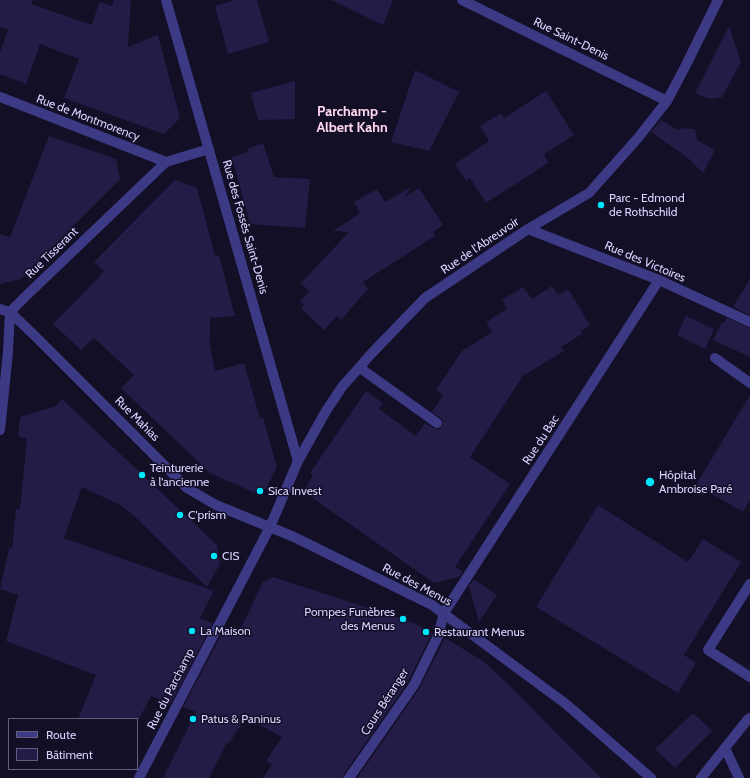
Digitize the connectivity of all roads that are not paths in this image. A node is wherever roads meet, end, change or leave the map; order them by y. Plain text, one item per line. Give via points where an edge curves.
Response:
1 (166, 0) edge
2 (462, 0) edge
3 (718, 0) edge
4 (0, 98) edge
5 (667, 101) junction
6 (209, 150) junction
7 (166, 162) junction
8 (528, 228) junction
9 (659, 280) junction
10 (0, 309) edge
11 (10, 312) junction
12 (750, 322) edge
13 (715, 358) dead end
14 (360, 368) junction
15 (750, 383) edge
16 (437, 423) dead end
17 (0, 430) edge
18 (298, 461) junction
19 (270, 527) junction
20 (750, 584) edge
21 (444, 613) junction
22 (750, 677) edge
23 (750, 718) edge
24 (725, 748) junction
25 (139, 778) edge
26 (349, 778) edge
27 (651, 778) edge
28 (701, 778) edge
29 (739, 778) edge

1 - 6 street, Rue des Fossés Saint-Denis
2 - 5 street, Rue Saint-Denis
3 - 5 street, Rue de l'Abreuvoir
4 - 7 street, Rue de Montmorency
5 - 8 street, Rue de l'Abreuvoir via 589,193
6 - 7 street, Rue Tisserant
6 - 18 street, Rue des Fossés Saint-Denis
7 - 11 street, Rue Tisserant
8 - 9 street, Rue des Victoires
8 - 14 street, Rue de l'Abreuvoir via 425,298
9 - 12 street, Rue des Victoires
9 - 21 street, Rue du Bac
10 - 11 street, Rue Mahias
11 - 17 street
11 - 19 street, Rue Mahias via 187,488 216,505
13 - 15 street
14 - 16 street
14 - 18 street, Rue de l'Abreuvoir via 342,387 326,411
18 - 19 street, Rue de l'Abreuvoir
19 - 21 street, Rue des Menus
19 - 25 street, Rue du Parchamp
20 - 22 street via 708,650
21 - 26 street, Cours Béranger via 438,636 414,685
21 - 27 street, Rue des Menus via 566,704
23 - 24 street
24 - 28 street
24 - 29 street

